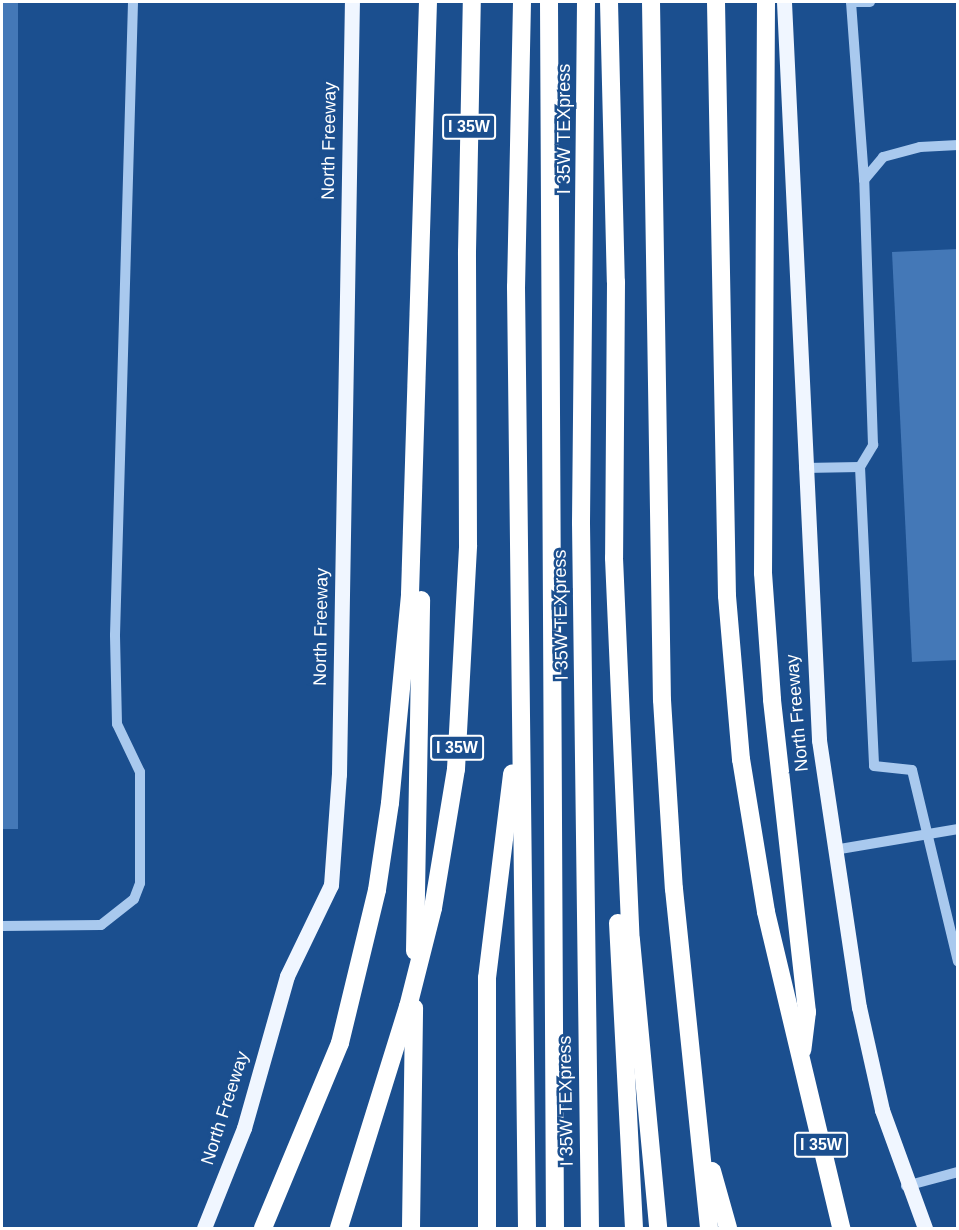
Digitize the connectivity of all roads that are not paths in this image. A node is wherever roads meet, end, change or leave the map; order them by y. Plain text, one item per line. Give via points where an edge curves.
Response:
1 (133, 2) edge
2 (352, 2) edge
3 (428, 2) edge
4 (472, 2) edge
5 (522, 2) edge
6 (549, 2) edge
7 (586, 2) edge
8 (609, 2) edge
9 (651, 2) edge
10 (716, 2) edge
11 (766, 2) edge
12 (784, 2) edge
13 (851, 2) edge
14 (870, 2) edge
15 (957, 145) edge
16 (864, 180) junction
17 (860, 467) junction
18 (804, 468) junction
19 (415, 594) junction
20 (521, 703) junction
21 (626, 828) junction
22 (957, 829) edge
23 (928, 836) junction
24 (834, 850) junction
25 (2, 926) edge
26 (957, 962) edge
27 (800, 1061) junction
28 (696, 1106) junction
29 (957, 1172) edge
30 (906, 1186) junction
31 (204, 1228) edge
32 (263, 1228) edge
33 (339, 1228) edge
34 (411, 1228) edge
35 (487, 1228) edge
36 (527, 1228) edge
37 (555, 1228) edge
38 (590, 1228) edge
39 (634, 1228) edge
40 (658, 1228) edge
41 (709, 1228) edge
42 (728, 1228) edge
43 (841, 1228) edge
44 (925, 1228) edge

1 - 25 lane via 115,634 117,724 140,772 140,883 134,899 101,925
2 - 31 main road, North Freeway via 340,763 331,885 287,976 244,1128
3 - 19 highway via 413,522
4 - 33 highway, I 35W via 467,252 468,545 456,769 433,908 408,1007
5 - 20 highway via 516,287
6 - 37 highway, I 35W TEXpress
7 - 38 highway, I 35W TEXpress via 581,523
8 - 21 highway via 616,282 614,558
9 - 28 highway via 662,700 674,889
10 - 27 highway, I 35W via 727,596 743,771 766,912
11 - 27 highway via 764,573 772,700 807,1012
12 - 18 main road, North Freeway
13 - 14 lane
13 - 16 lane
15 - 16 lane via 920,147 883,157
16 - 17 lane via 873,445
17 - 18 lane
17 - 23 lane via 874,766 912,770
18 - 24 main road, North Freeway via 813,662
19 - 32 highway via 377,890 340,1043
19 - 34 highway
20 - 35 highway via 487,978
20 - 36 highway
21 - 39 highway via 617,907
21 - 40 highway via 632,951
22 - 23 lane
23 - 24 lane
23 - 26 lane
24 - 30 main road, North Freeway via 862,1018 882,1110
27 - 43 highway, I 35W
28 - 41 highway
28 - 42 highway
29 - 30 lane
30 - 44 main road, North Freeway

